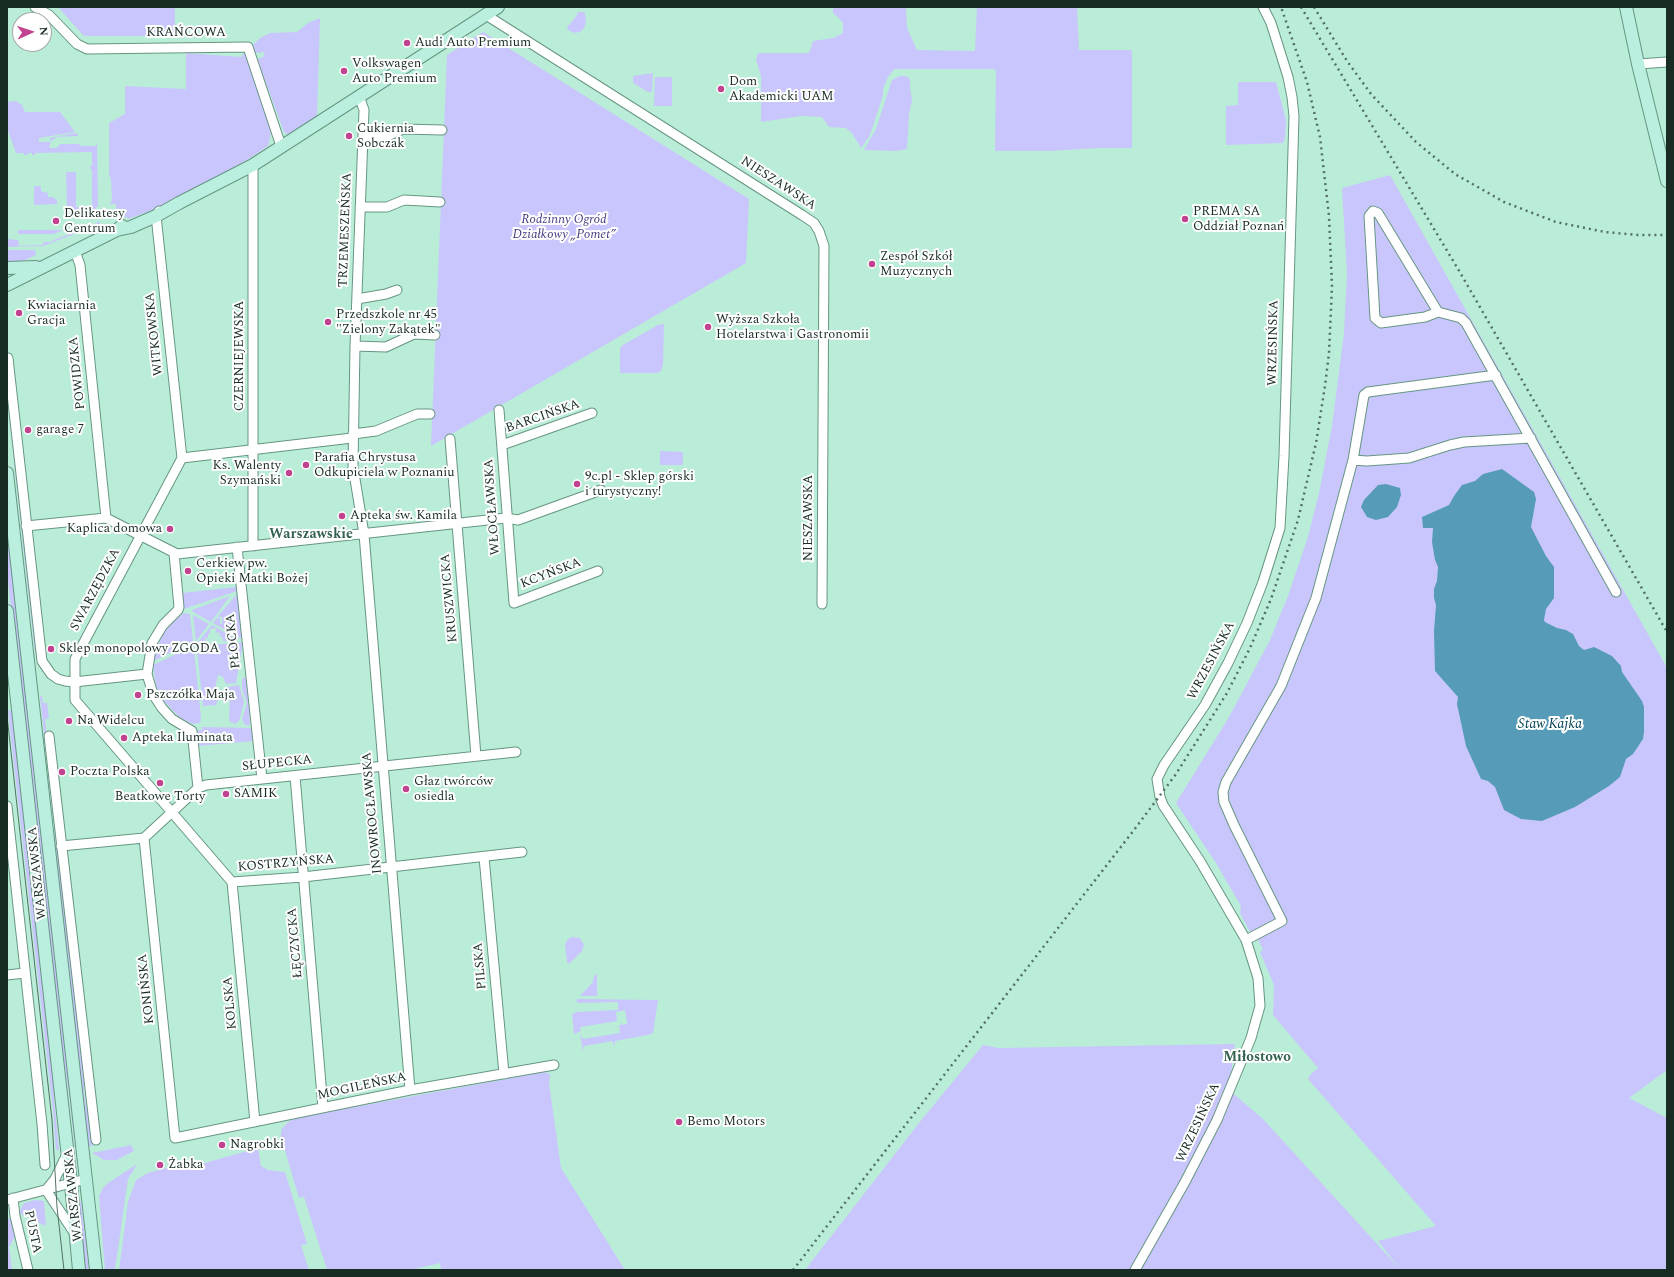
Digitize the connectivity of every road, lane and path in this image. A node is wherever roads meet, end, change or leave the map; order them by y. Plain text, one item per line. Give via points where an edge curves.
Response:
1 (35, 7) edge
2 (498, 7) edge
3 (1263, 7) edge
4 (1626, 7) edge
5 (486, 15) junction
6 (1667, 62) edge
7 (1638, 64) junction
8 (359, 96) junction
9 (442, 130) dead end
10 (363, 135) junction
11 (281, 146) junction
12 (253, 165) junction
13 (1667, 181) edge
14 (440, 202) dead end
15 (360, 207) junction
16 (158, 212) junction
17 (74, 251) junction
18 (43, 267) junction
19 (7, 268) edge
20 (7, 285) edge
21 (397, 290) dead end
22 (357, 298) junction
23 (1438, 312) junction
24 (435, 334) dead end
25 (355, 346) junction
26 (8, 358) edge
27 (1496, 375) junction
28 (499, 410) dead end
29 (592, 413) dead end
30 (430, 414) dead end
31 (353, 436) junction
32 (1531, 438) junction
33 (450, 439) dead end
34 (502, 445) junction
35 (252, 450) junction
36 (182, 458) junction
37 (1353, 460) junction
38 (7, 473) edge
39 (600, 490) dead end
40 (106, 518) junction
41 (506, 518) junction
42 (458, 524) junction
43 (26, 526) junction
44 (140, 534) junction
45 (364, 534) junction
46 (253, 546) junction
47 (237, 547) junction
48 (174, 553) junction
49 (598, 571) dead end
50 (1616, 592) dead end
51 (514, 602) joint
52 (822, 604) dead end
53 (7, 610) edge
54 (147, 674) junction
55 (74, 682) junction
56 (75, 700) joint
57 (49, 736) dead end
58 (516, 752) dead end
59 (476, 756) junction
60 (382, 766) junction
61 (295, 776) junction
62 (262, 779) junction
63 (198, 788) junction
64 (7, 806) edge
65 (173, 811) junction
66 (144, 838) junction
67 (61, 846) junction
68 (522, 852) dead end
69 (484, 857) junction
70 (391, 866) junction
71 (304, 877) junction
72 (232, 882) junction
73 (1246, 940) junction
74 (25, 973) junction
75 (7, 975) edge
76 (554, 1065) dead end
77 (504, 1074) junction
78 (410, 1090) junction
79 (323, 1108) junction
80 (255, 1122) junction
81 (175, 1138) joint
82 (96, 1140) dead end
83 (68, 1152) junction
84 (45, 1165) dead end
85 (86, 1180) junction
86 (71, 1184) junction
87 (46, 1190) junction
88 (10, 1199) edge
89 (76, 1234) junction
90 (28, 1270) edge
91 (79, 1270) edge
92 (96, 1270) edge
93 (1135, 1270) edge

1 - 11 street, KRAŃCOWA via 49,16 77,44 87,49 248,47
2 - 5 main road
3 - 73 street, WRZESIŃSKA via 1271,23 1288,77 1294,116 1280,528 1263,582 1228,663 1205,705 1157,779 1163,805 1200,861
4 - 7 main road
5 - 8 main road
5 - 52 street, NIESZAWSKA via 790,206 817,228 823,241 824,252
6 - 7 street
7 - 13 main road
8 - 10 street, TRZEMESZEŃSKA via 364,110
8 - 11 main road
9 - 10 street via 403,129 388,136
10 - 15 street, TRZEMESZEŃSKA
11 - 12 main road
12 - 16 main road
12 - 35 street, CZERNIEJEWSKA
14 - 15 street via 404,200 388,207
15 - 22 street, TRZEMESZEŃSKA
16 - 17 main road via 131,227 117,230
16 - 36 street, WITKOWSKA
17 - 18 main road
17 - 40 street, POWIDZKA via 80,263
18 - 19 main road
18 - 20 main road
21 - 22 street
22 - 25 street, TRZEMESZEŃSKA
23 - 23 street via 1426,317 1381,323 1375,318 1369,216 1372,211 1378,213
23 - 27 street via 1461,318 1466,323
24 - 25 street via 414,334 386,347
25 - 31 street, TRZEMESZEŃSKA
26 - 43 street
27 - 32 street
27 - 37 street via 1365,393
28 - 34 street, WŁOCŁAWSKA
29 - 34 street, BARCIŃSKA
30 - 31 street via 417,414 376,431
31 - 35 street
31 - 45 street, TRZEMESZEŃSKA via 353,468
32 - 37 street via 1464,442 1443,446 1409,458
32 - 50 street
33 - 42 street, KRUSZWICKA
34 - 41 street, WŁOCŁAWSKA
35 - 36 street
35 - 46 street, CZERNIEJEWSKA
36 - 44 street, SWARZĘDZKA
37 - 73 street via 1316,598 1292,663 1226,782 1223,792 1224,802 1234,825 1282,921
38 - 85 main road, WARSZAWSKA
39 - 41 street via 518,520
40 - 43 street
40 - 44 street
41 - 42 street
41 - 51 street, WŁOCŁAWSKA
42 - 45 street
42 - 59 street, KRUSZWICKA
43 - 55 street via 42,661 58,679
44 - 48 street
44 - 55 street, SWARZĘDZKA via 75,659
45 - 46 street
45 - 60 street, INOWROCŁAWSKA
46 - 47 street
47 - 48 street
47 - 62 street, PŁOCKA
48 - 54 street via 179,607 152,643
49 - 51 street, KCYŃSKA
53 - 83 main road, WARSZAWSKA
54 - 55 street
54 - 63 street via 153,694 162,708 176,722 192,731
55 - 56 street, SWARZĘDZKA
56 - 65 street, KOSTRZYŃSKA
57 - 67 street, WARSZAWSKA
58 - 59 street, SŁUPECKA
59 - 60 street, SŁUPECKA
60 - 61 street, SŁUPECKA
60 - 70 street, INOWROCŁAWSKA
61 - 62 street, SŁUPECKA
61 - 71 street, ŁĘCZYCKA
62 - 63 street, SŁUPECKA
63 - 65 street
64 - 74 street, WARSZAWSKA
65 - 66 street
65 - 72 street, KOSTRZYŃSKA
66 - 67 street
66 - 81 street, KONIŃSKA
67 - 82 street, WARSZAWSKA
68 - 69 street, KOSTRZYŃSKA
69 - 70 street, KOSTRZYŃSKA
69 - 77 street, PILSKA
70 - 71 street, KOSTRZYŃSKA
70 - 78 street, INOWROCŁAWSKA
71 - 72 street, KOSTRZYŃSKA
71 - 79 street, ŁĘCZYCKA
72 - 80 street, KOLSKA
73 - 93 street, WRZESIŃSKA via 1260,990 1260,1006 1255,1026 1217,1120
74 - 75 street
74 - 84 street, WARSZAWSKA
76 - 77 street, MOGILEŃSKA
77 - 78 street, MOGILEŃSKA
78 - 79 street, MOGILEŃSKA
79 - 80 street, MOGILEŃSKA
80 - 81 street, MOGILEŃSKA
83 - 86 main road, WARSZAWSKA
83 - 87 street via 55,1179
85 - 86 street
85 - 92 main road, WARSZAWSKA
86 - 87 street
86 - 89 main road, WARSZAWSKA
87 - 88 street
87 - 89 street, WARSZAWSKA
88 - 90 street, PUSTA
89 - 91 main road, WARSZAWSKA

